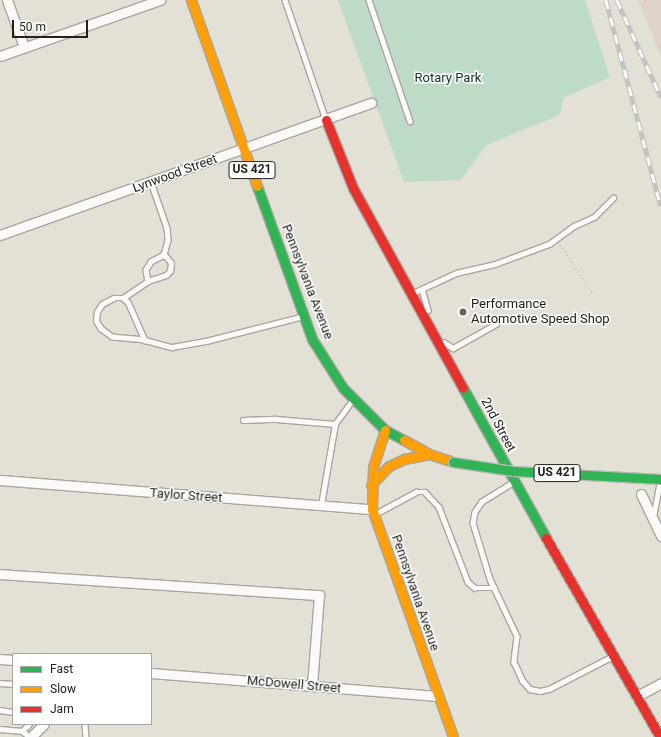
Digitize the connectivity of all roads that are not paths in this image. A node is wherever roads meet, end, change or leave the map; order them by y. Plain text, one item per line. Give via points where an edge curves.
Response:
1 (7, 0) edge
2 (160, 0) edge
3 (191, 0) edge
4 (285, 0) edge
5 (369, 0) edge
6 (24, 47) junction
7 (0, 56) edge
8 (371, 103) dead end
9 (326, 120) junction
10 (410, 121) dead end
11 (244, 149) junction
12 (152, 182) junction
13 (613, 198) dead end
14 (0, 235) edge
15 (164, 255) junction
16 (148, 281) junction
17 (422, 288) junction
18 (413, 293) junction
19 (123, 298) junction
20 (304, 316) junction
21 (496, 324) dead end
22 (145, 340) junction
23 (454, 348) junction
24 (452, 365) junction
25 (354, 399) junction
26 (243, 420) dead end
27 (335, 424) junction
28 (385, 430) junction
29 (429, 454) junction
30 (661, 478) edge
31 (0, 480) edge
32 (515, 482) junction
33 (370, 484) junction
34 (641, 494) dead end
35 (321, 506) junction
36 (373, 512) junction
37 (652, 520) junction
38 (661, 536) edge
39 (0, 574) edge
40 (495, 588) junction
41 (615, 655) junction
42 (0, 659) edge
43 (12, 660) edge
44 (152, 673) edge
45 (0, 683) edge
46 (661, 683) edge
47 (12, 684) edge
48 (312, 686) junction
49 (436, 696) junction
50 (637, 696) junction
51 (0, 710) edge
52 (12, 712) edge
53 (27, 725) edge
54 (43, 725) edge
55 (85, 725) edge
56 (0, 729) edge
57 (22, 732) junction
58 (31, 737) edge
59 (86, 737) edge
60 (453, 737) edge
61 (660, 737) edge

1 - 6 street
2 - 6 street
3 - 11 main road, Pennsylvania Avenue / US 421
4 - 9 lane
5 - 10 lane
6 - 7 street
8 - 9 street, Lynwood Street
9 - 11 street, Lynwood Street
9 - 18 main road, 2nd Street via 353,188
11 - 12 street, Lynwood Street
11 - 20 main road, Pennsylvania Avenue / US 421
12 - 14 street, Lynwood Street
12 - 15 lane via 167,228 168,240
13 - 17 lane via 594,217 574,226 559,238 516,257 456,273
15 - 16 lane via 151,262 146,270
15 - 16 lane via 171,263 170,271 166,276
16 - 19 lane
17 - 18 lane
17 - 23 lane via 439,335 447,345
18 - 24 main road, 2nd Street
19 - 22 lane via 128,302
19 - 22 lane via 114,298 102,304 96,312 96,321 101,330 112,337
20 - 22 lane via 189,345 172,347
20 - 25 main road, Pennsylvania Avenue / US 421 via 312,339 343,388
21 - 23 lane
23 - 24 lane
24 - 32 main road, 2nd Street
25 - 27 lane
25 - 28 main road, Pennsylvania Avenue / US 421
26 - 27 lane via 276,419
27 - 35 lane
28 - 29 main road, US 421
28 - 33 main road, Pennsylvania Avenue
29 - 30 main road, US 421, bridge via 454,462 506,471
29 - 33 main road via 404,459 389,466
30 - 37 lane
31 - 35 street, Taylor Street
32 - 40 lane via 482,502 475,512 474,523 478,544
32 - 41 main road, 2nd Street
33 - 36 main road, Pennsylvania Avenue
34 - 37 street
35 - 36 street, Taylor Street
36 - 40 lane via 416,492 425,492 439,507 468,582 475,588
36 - 49 main road, Pennsylvania Avenue
37 - 38 street
39 - 48 street via 319,595
40 - 41 lane via 517,636 514,662 530,688 540,691 549,689
41 - 50 main road, 2nd Street
42 - 43 street
44 - 48 street, McDowell Street
45 - 47 lane
46 - 50 street
48 - 49 street, McDowell Street
49 - 60 main road, Pennsylvania Avenue
50 - 61 main road, 2nd Street
51 - 52 lane
53 - 57 lane
54 - 58 street
55 - 59 lane
56 - 57 lane
57 - 58 lane

